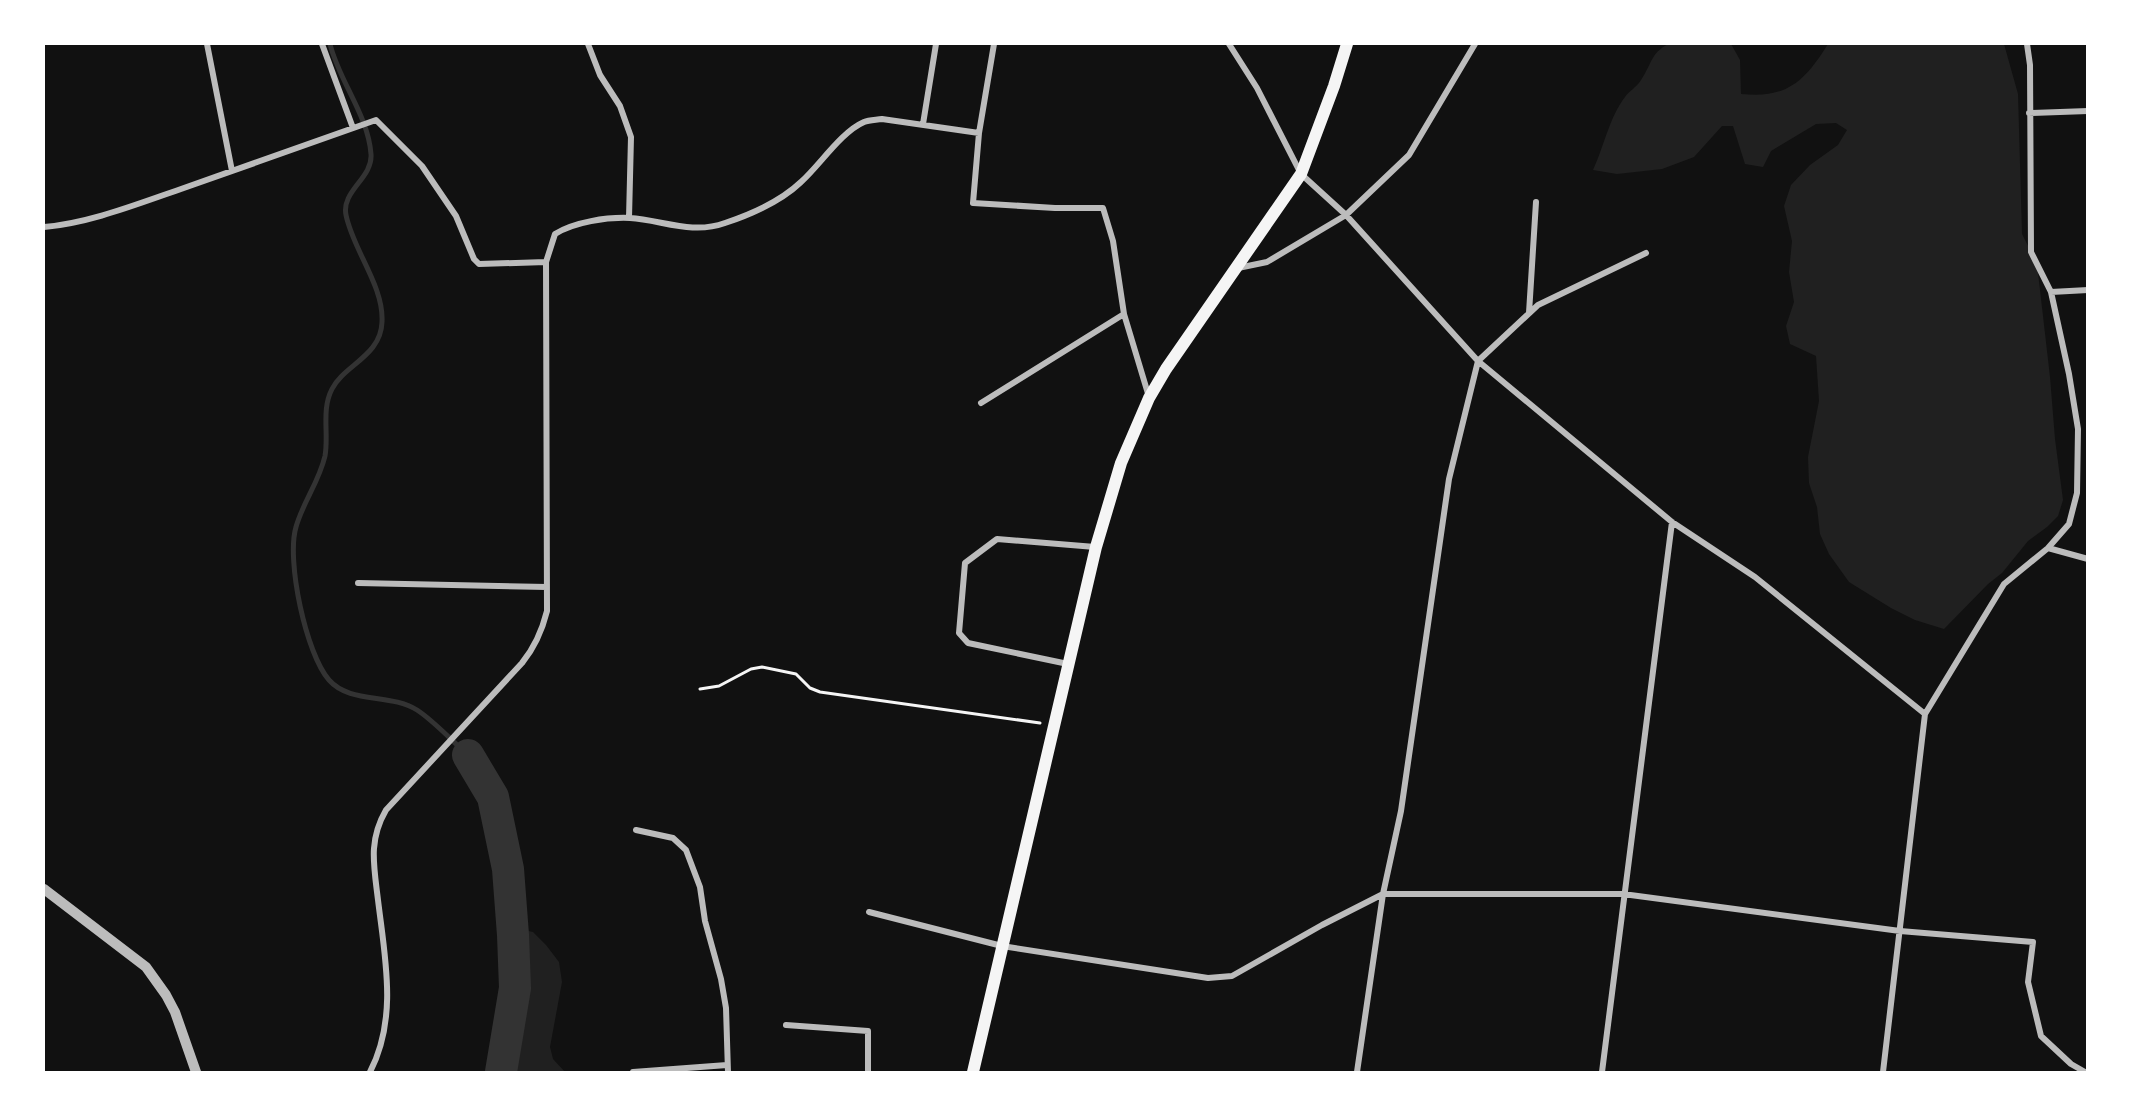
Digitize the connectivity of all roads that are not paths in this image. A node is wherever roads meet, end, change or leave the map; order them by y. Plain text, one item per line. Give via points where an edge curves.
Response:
1 (207, 44) edge
2 (322, 44) edge
3 (588, 44) edge
4 (936, 44) edge
5 (994, 44) edge
6 (1229, 44) edge
7 (1347, 44) edge
8 (1475, 44) edge
9 (2027, 44) edge
10 (2088, 111) edge
11 (2029, 113) junction
12 (922, 124) junction
13 (354, 128) junction
14 (979, 133) junction
15 (232, 171) junction
16 (1301, 174) junction
17 (1536, 202) dead end
18 (1346, 215) junction
19 (629, 218) junction
20 (44, 227) edge
21 (1646, 253) dead end
22 (546, 262) junction
23 (1234, 269) junction
24 (2088, 290) edge
25 (2052, 292) junction
26 (1529, 313) junction
27 (1124, 314) junction
28 (1478, 361) junction
29 (1149, 398) junction
30 (981, 403) dead end
31 (1672, 522) junction
32 (1096, 547) junction
33 (2048, 548) junction
34 (2088, 559) edge
35 (358, 583) dead end
36 (547, 587) junction
37 (1068, 664) junction
38 (1925, 714) junction
39 (636, 830) dead end
40 (44, 889) edge
41 (1383, 894) junction
42 (1623, 894) junction
43 (869, 912) dead end
44 (1900, 931) junction
45 (1002, 946) junction
46 (786, 1025) dead end
47 (727, 1065) junction
48 (196, 1072) edge
49 (370, 1072) edge
50 (633, 1072) edge
51 (728, 1072) edge
52 (868, 1072) edge
53 (973, 1072) edge
54 (1357, 1072) edge
55 (1602, 1072) edge
56 (1882, 1072) edge
57 (2085, 1072) edge

1 - 15 street
2 - 13 street
3 - 19 street via 600,75 620,106 631,137
4 - 12 street
5 - 14 street
6 - 16 street via 1257,88
7 - 16 main road
8 - 18 street via 1409,155
9 - 11 street
10 - 11 street
11 - 25 street via 2031,252
12 - 14 street
12 - 19 street via 882,119 860,124 845,134 801,183 775,202 722,225 694,228
13 - 15 street
13 - 22 street via 376,120 422,165 456,216 479,264
14 - 27 street via 973,202 1103,208 1113,241
15 - 20 street via 106,213
16 - 18 street
16 - 23 main road
17 - 26 street
18 - 23 street via 1267,262
18 - 28 street
19 - 22 street via 567,226 555,234
21 - 26 street via 1538,305
22 - 36 street
23 - 29 main road
24 - 25 street
25 - 33 street via 2078,429 2077,494 2069,524
26 - 28 street
27 - 29 street
27 - 30 street
28 - 31 street
28 - 41 street via 1449,479 1401,811
29 - 32 main road via 1121,464
31 - 38 street via 1755,577
31 - 42 street
32 - 37 main road
32 - 37 street via 997,539 965,564 959,633 968,643
33 - 34 street
33 - 38 street via 2004,584
35 - 36 street
36 - 49 street via 544,626 533,649 386,810 379,823 373,853 388,989 384,1029
37 - 45 main road
38 - 44 street
39 - 47 street via 673,838 686,850 700,886 726,1008
40 - 48 street via 146,967 175,1012
41 - 42 street
41 - 45 street via 1232,976 1208,978
41 - 54 street
42 - 44 street
42 - 55 street
43 - 45 street
44 - 56 street
44 - 57 street via 2032,942 2028,982 2041,1036
45 - 53 main road
46 - 52 street via 868,1031
47 - 50 street
47 - 51 street

